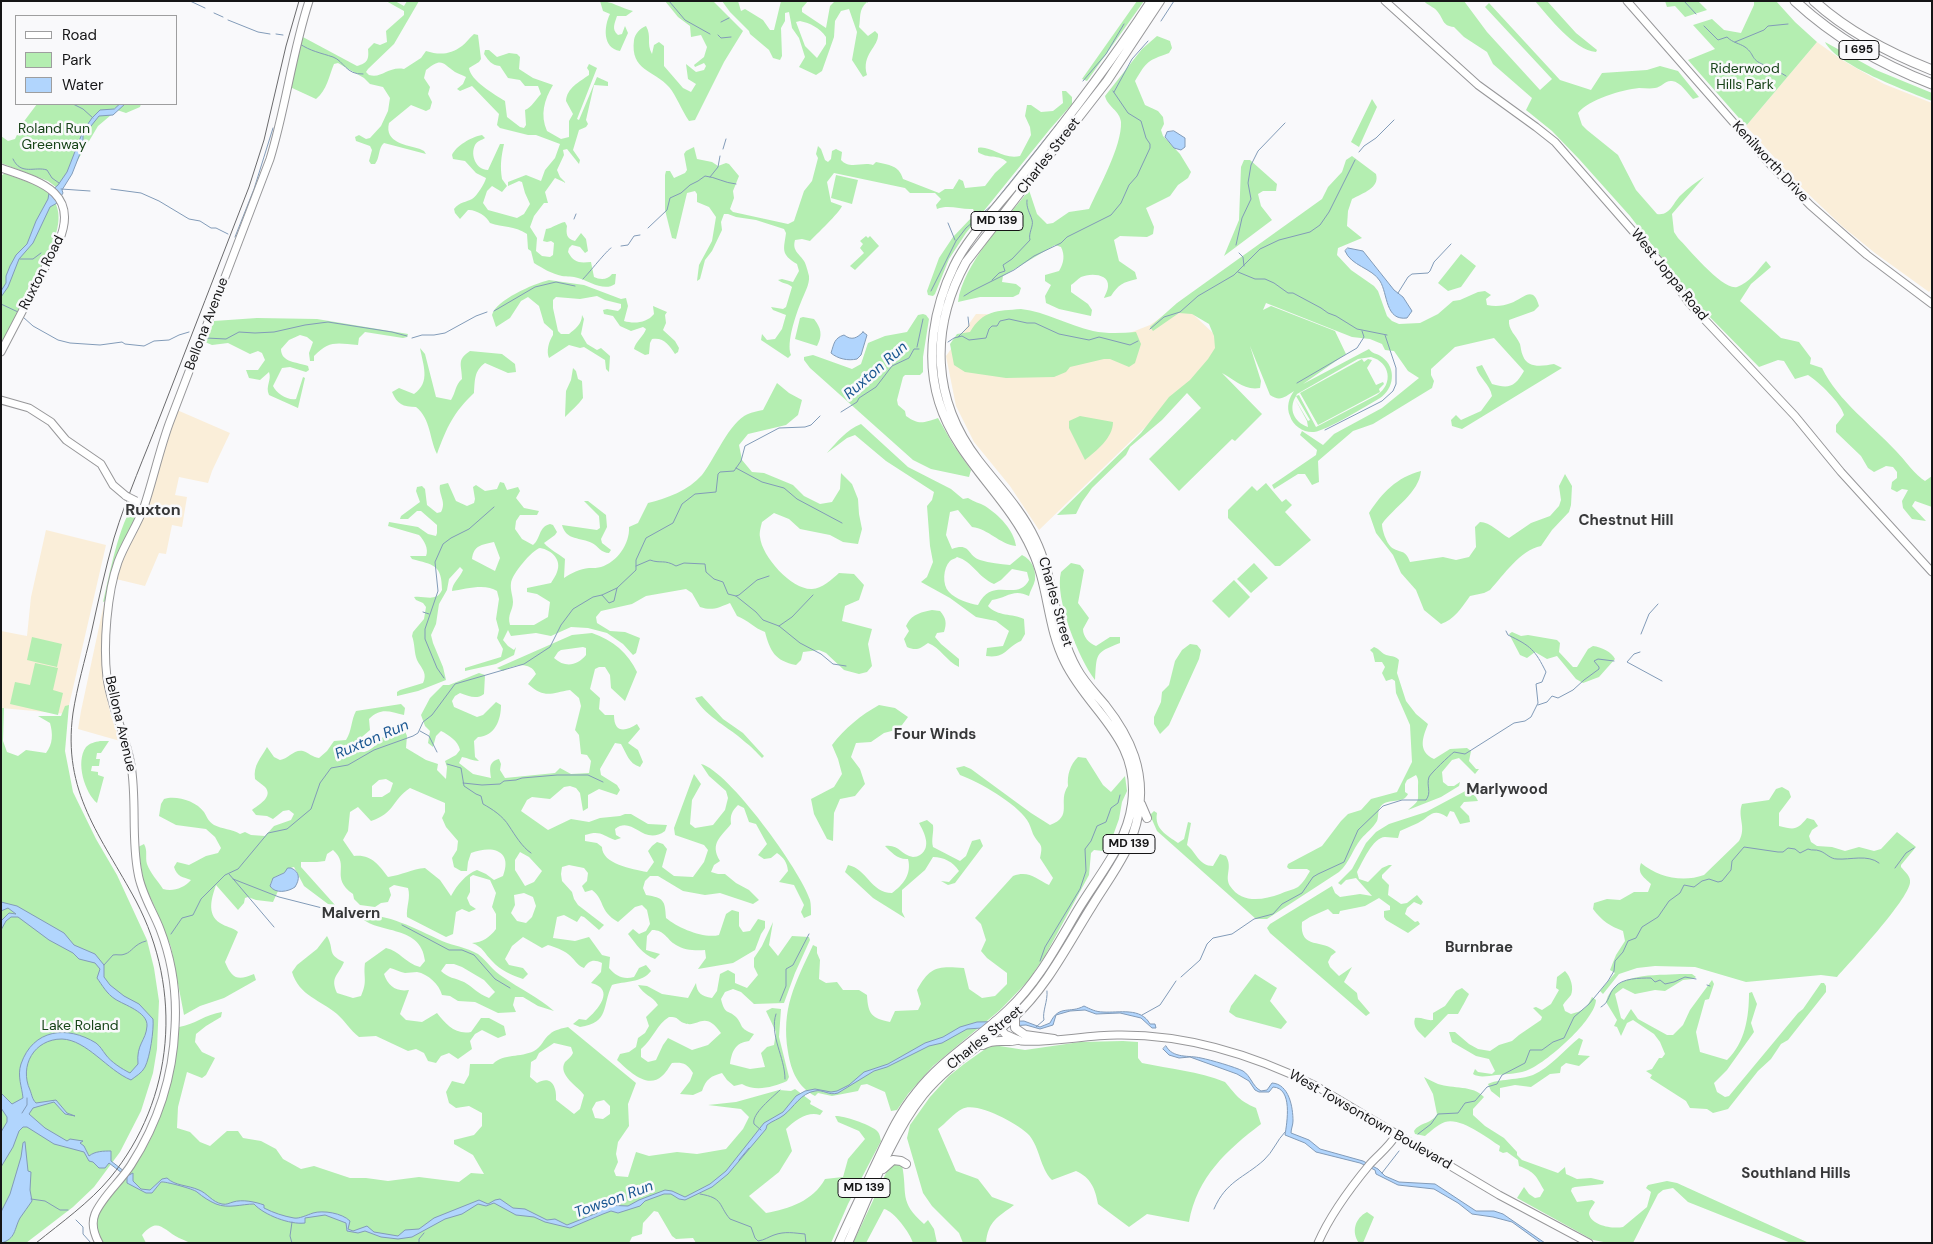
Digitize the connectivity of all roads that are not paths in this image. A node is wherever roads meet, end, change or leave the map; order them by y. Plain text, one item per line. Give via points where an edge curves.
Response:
1 (309, 1) edge
2 (1151, 1) edge
3 (1160, 1) edge
4 (1385, 1) edge
5 (1627, 1) edge
6 (1794, 1) edge
7 (1814, 1) edge
8 (1860, 35) junction
9 (1932, 64) edge
10 (1932, 70) edge
11 (1932, 84) edge
12 (1, 168) edge
13 (1931, 302) edge
14 (1, 352) edge
15 (1, 400) edge
16 (145, 504) junction
17 (1932, 572) edge
18 (1100, 711) junction
19 (1134, 751) junction
20 (1133, 795) junction
21 (1015, 1016) junction
22 (995, 1021) junction
23 (1001, 1028) junction
24 (1017, 1040) junction
25 (1054, 1040) junction
26 (974, 1048) junction
27 (1396, 1135) junction
28 (906, 1164) dead end
29 (880, 1173) junction
30 (98, 1243) edge
31 (839, 1243) edge
32 (848, 1243) edge
33 (1318, 1243) edge
34 (1589, 1243) edge

1 - 16 street, Bellona Avenue via 270,159 169,424
2 - 18 main road, Charles Street / MD 139 via 1096,82 958,258 939,303 933,347 933,375 944,416 964,454 1024,533 1036,560 1062,656 1074,678
3 - 19 main road, Charles Street / MD 139 via 1107,82 966,262 947,305 941,345 943,388 959,429 1034,536 1072,659 1121,727
4 - 17 street, West Joppa Road via 1478,86 1555,142 1659,261 1690,304 1795,416
5 - 13 street, Kenilworth Drive via 1804,199 1860,250
6 - 11 highway, I 695 via 1853,46
7 - 8 highway, I 695
8 - 9 highway
8 - 10 highway, I 695
12 - 14 street, Ruxton Road via 51,188 65,212 64,230
15 - 16 street, bridge via 29,408 51,422 66,440 101,464 113,485 126,496
16 - 30 street, Bellona Avenue via 121,556 112,587 107,670 112,702 131,765 138,876 163,937 170,965 176,1003 175,1041 168,1081 149,1134 131,1166 94,1216
18 - 19 main road via 1109,717 1128,748
18 - 20 main road, Charles Street / MD 139 via 1124,749
19 - 20 main road
19 - 21 main road, Charles Street / MD 139 via 1140,779 1140,802 1132,837 1052,970
20 - 22 main road, Charles Street / MD 139 via 1129,819 1117,848 1038,975 1014,1005
21 - 23 main road, Charles Street / MD 139
21 - 25 main road via 1015,1028 1020,1033
22 - 23 street
22 - 31 main road, Charles Street / MD 139 via 942,1064 907,1105
23 - 24 street
23 - 26 main road, Charles Street / MD 139
24 - 25 street, West Towsontown Boulevard
24 - 26 main road via 992,1041
25 - 27 street, West Towsontown Boulevard via 1131,1035 1220,1048 1304,1080
26 - 29 main road, Charles Street / MD 139 via 945,1072 916,1104 898,1133
27 - 33 street via 1363,1173
27 - 34 street, West Towsontown Boulevard
28 - 29 main road via 894,1160
29 - 32 main road, Charles Street / MD 139

